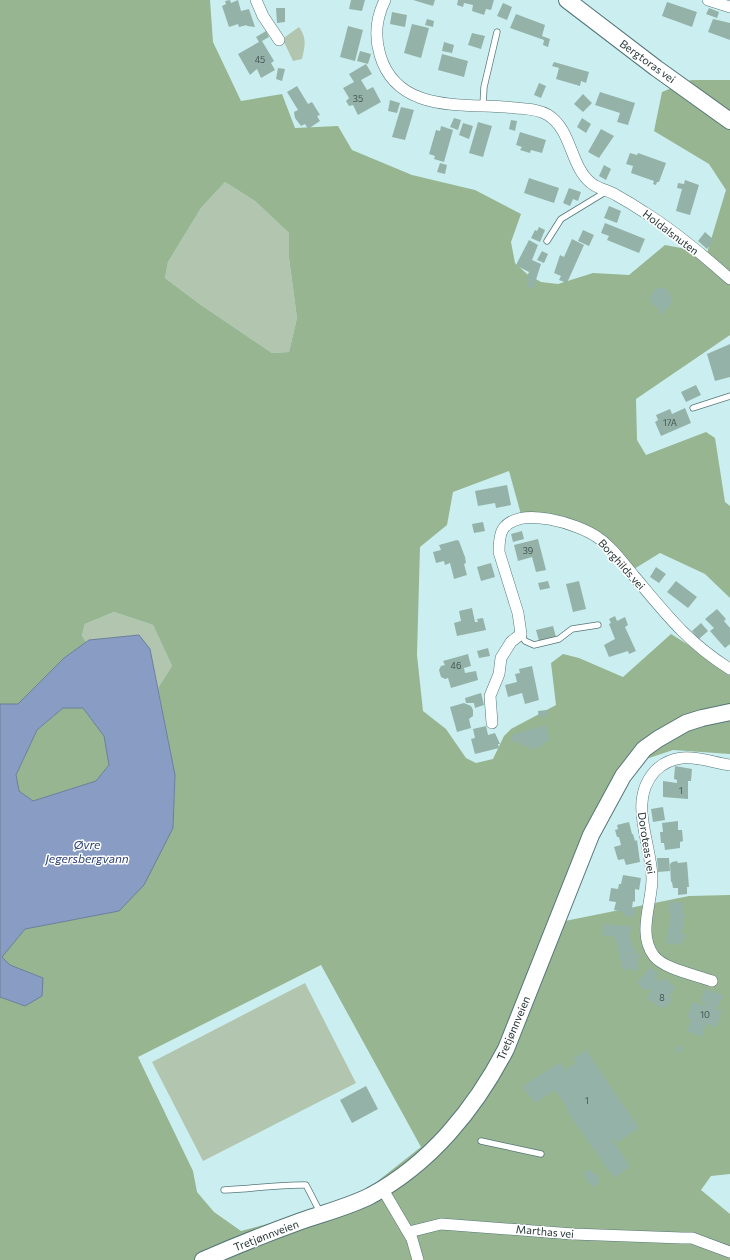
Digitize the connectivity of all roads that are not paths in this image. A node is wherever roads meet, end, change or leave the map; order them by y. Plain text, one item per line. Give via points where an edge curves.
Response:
1 (256, 0) edge
2 (385, 0) edge
3 (568, 0) edge
4 (708, 0) edge
5 (730, 7) edge
6 (497, 32) dead end
7 (279, 40) dead end
8 (483, 105) junction
9 (730, 120) edge
10 (608, 191) junction
11 (547, 241) dead end
12 (730, 278) edge
13 (730, 396) edge
14 (693, 408) dead end
15 (598, 625) dead end
16 (521, 634) junction
17 (730, 669) edge
18 (730, 712) edge
19 (492, 723) dead end
20 (730, 764) edge
21 (712, 981) dead end
22 (481, 1141) dead end
23 (541, 1154) dead end
24 (382, 1188) junction
25 (224, 1190) dead end
26 (321, 1214) junction
27 (408, 1232) junction
28 (730, 1252) edge
29 (202, 1260) edge
30 (418, 1260) edge

1 - 7 street
2 - 8 street, Holdalsnuten via 376,25 377,42 382,61 393,79 407,91 434,103
3 - 9 street, Bergtoras vei via 656,68
4 - 5 street
6 - 8 lane via 484,87
8 - 10 street, Holdalsnuten via 530,109 547,114 558,124 585,176 590,182
10 - 11 lane via 561,219
10 - 12 street, Holdalsnuten via 650,215
13 - 14 lane
15 - 16 lane via 572,629 559,639 534,645 525,641
16 - 17 street, Borghilds vei via 518,613 499,552 499,542 503,529 512,522 520,518 542,519 583,529 601,540 676,626
16 - 19 street via 511,642 501,658 499,674 490,696
18 - 24 street, Tretjønnveien via 686,723 658,739 644,750 623,776 591,835 513,1034 491,1078 463,1118 436,1146
20 - 21 street, Doroteas vei via 690,758 670,761 653,774 645,786 641,799 652,866 652,887 646,927 650,949 663,964
22 - 23 lane
24 - 26 street, Tretjønnveien via 358,1201
24 - 27 street
25 - 26 lane via 306,1185
26 - 29 street, Tretjønnveien
27 - 28 street, Marthas vei via 441,1224 573,1234 692,1238
27 - 30 street

